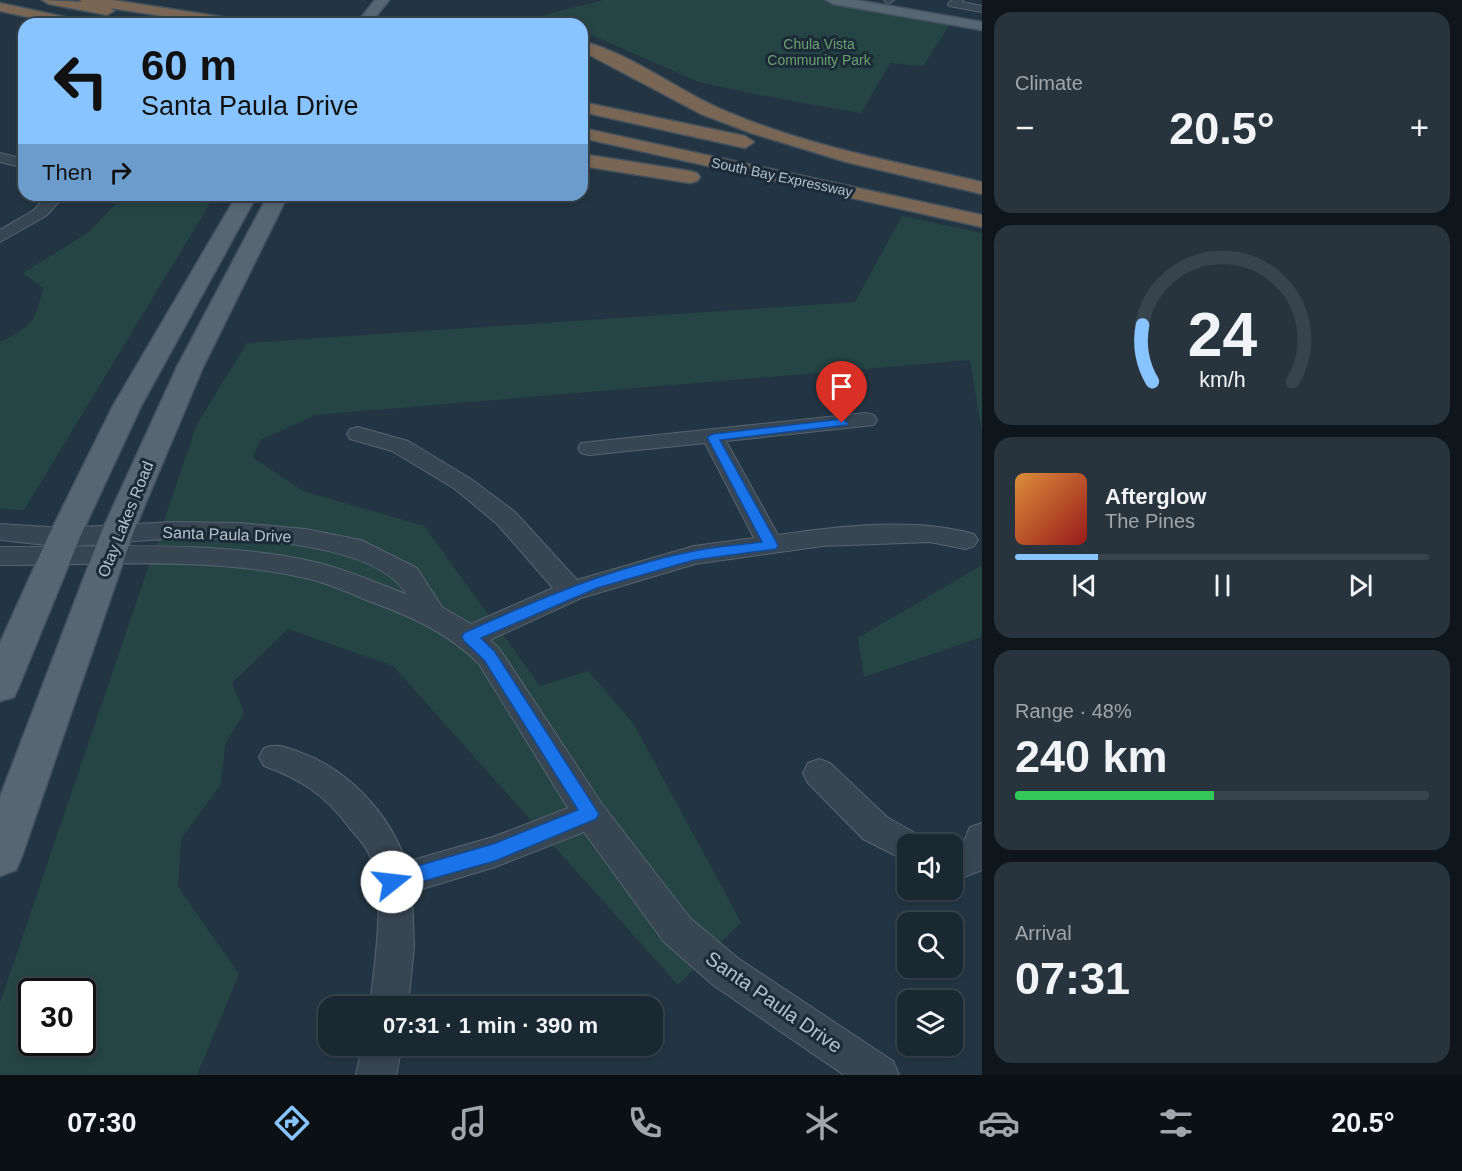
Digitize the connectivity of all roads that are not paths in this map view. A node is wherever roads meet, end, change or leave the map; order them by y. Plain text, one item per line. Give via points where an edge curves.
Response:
1 (49, 0) edge
2 (87, 0) edge
3 (382, 0) edge
4 (833, 0) edge
5 (860, 0) edge
6 (957, 3) edge
7 (0, 7) edge
8 (397, 8) dead end
9 (982, 9) edge
10 (51, 18) edge
11 (142, 18) edge
12 (203, 18) edge
13 (368, 18) edge
14 (389, 18) edge
15 (982, 24) edge
16 (588, 49) edge
17 (588, 108) edge
18 (588, 134) edge
19 (0, 157) edge
20 (588, 161) edge
21 (18, 162) edge
22 (982, 189) edge
23 (51, 201) edge
24 (244, 201) edge
25 (275, 201) edge
26 (982, 221) edge
27 (982, 226) edge
28 (0, 237) edge
29 (866, 420) dead end
30 (358, 434) dead end
31 (713, 437) junction
32 (589, 448) dead end
33 (0, 532) edge
34 (965, 540) dead end
35 (113, 545) junction
36 (771, 545) junction
37 (60, 547) junction
38 (0, 555) edge
39 (571, 591) junction
40 (432, 614) junction
41 (470, 637) junction
42 (0, 686) edge
43 (275, 757) dead end
44 (819, 773) dead end
45 (590, 814) junction
46 (982, 838) edge
47 (897, 841) edge
48 (0, 856) edge
49 (963, 862) edge
50 (392, 882) junction
51 (390, 996) edge
52 (380, 1056) edge
53 (869, 1072) edge
54 (376, 1075) edge

1 - 11 highway
2 - 12 highway
3 - 13 main road
4 - 15 main road
5 - 15 main road
6 - 9 street
7 - 10 highway
8 - 14 main road
16 - 22 highway via 695,104 754,128
17 - 22 highway, South Bay Expressway
18 - 26 highway, South Bay Expressway
19 - 21 street
20 - 27 highway
23 - 28 street via 40,213
24 - 37 main road via 127,406
25 - 35 main road, Otay Lakes Road via 190,367
29 - 31 street
30 - 39 street via 400,446 463,484 506,518
31 - 32 street
31 - 36 street
33 - 37 street
34 - 36 street via 930,534 851,535
35 - 37 street, Santa Paula Drive
35 - 40 street, Santa Paula Drive via 268,562 315,572
35 - 40 street, Santa Paula Drive via 240,531 361,549 408,575
35 - 48 main road, Otay Lakes Road
36 - 39 street via 694,555
37 - 38 street
37 - 42 main road
39 - 41 street
40 - 41 street, Santa Paula Drive
41 - 45 street, Santa Paula Drive via 489,656
43 - 50 street via 319,773 349,800 383,846
44 - 47 street via 875,828
45 - 50 street via 495,852
45 - 53 street, Santa Paula Drive via 677,930 726,972
46 - 49 street via 974,857
50 - 51 street via 396,950
52 - 54 street

